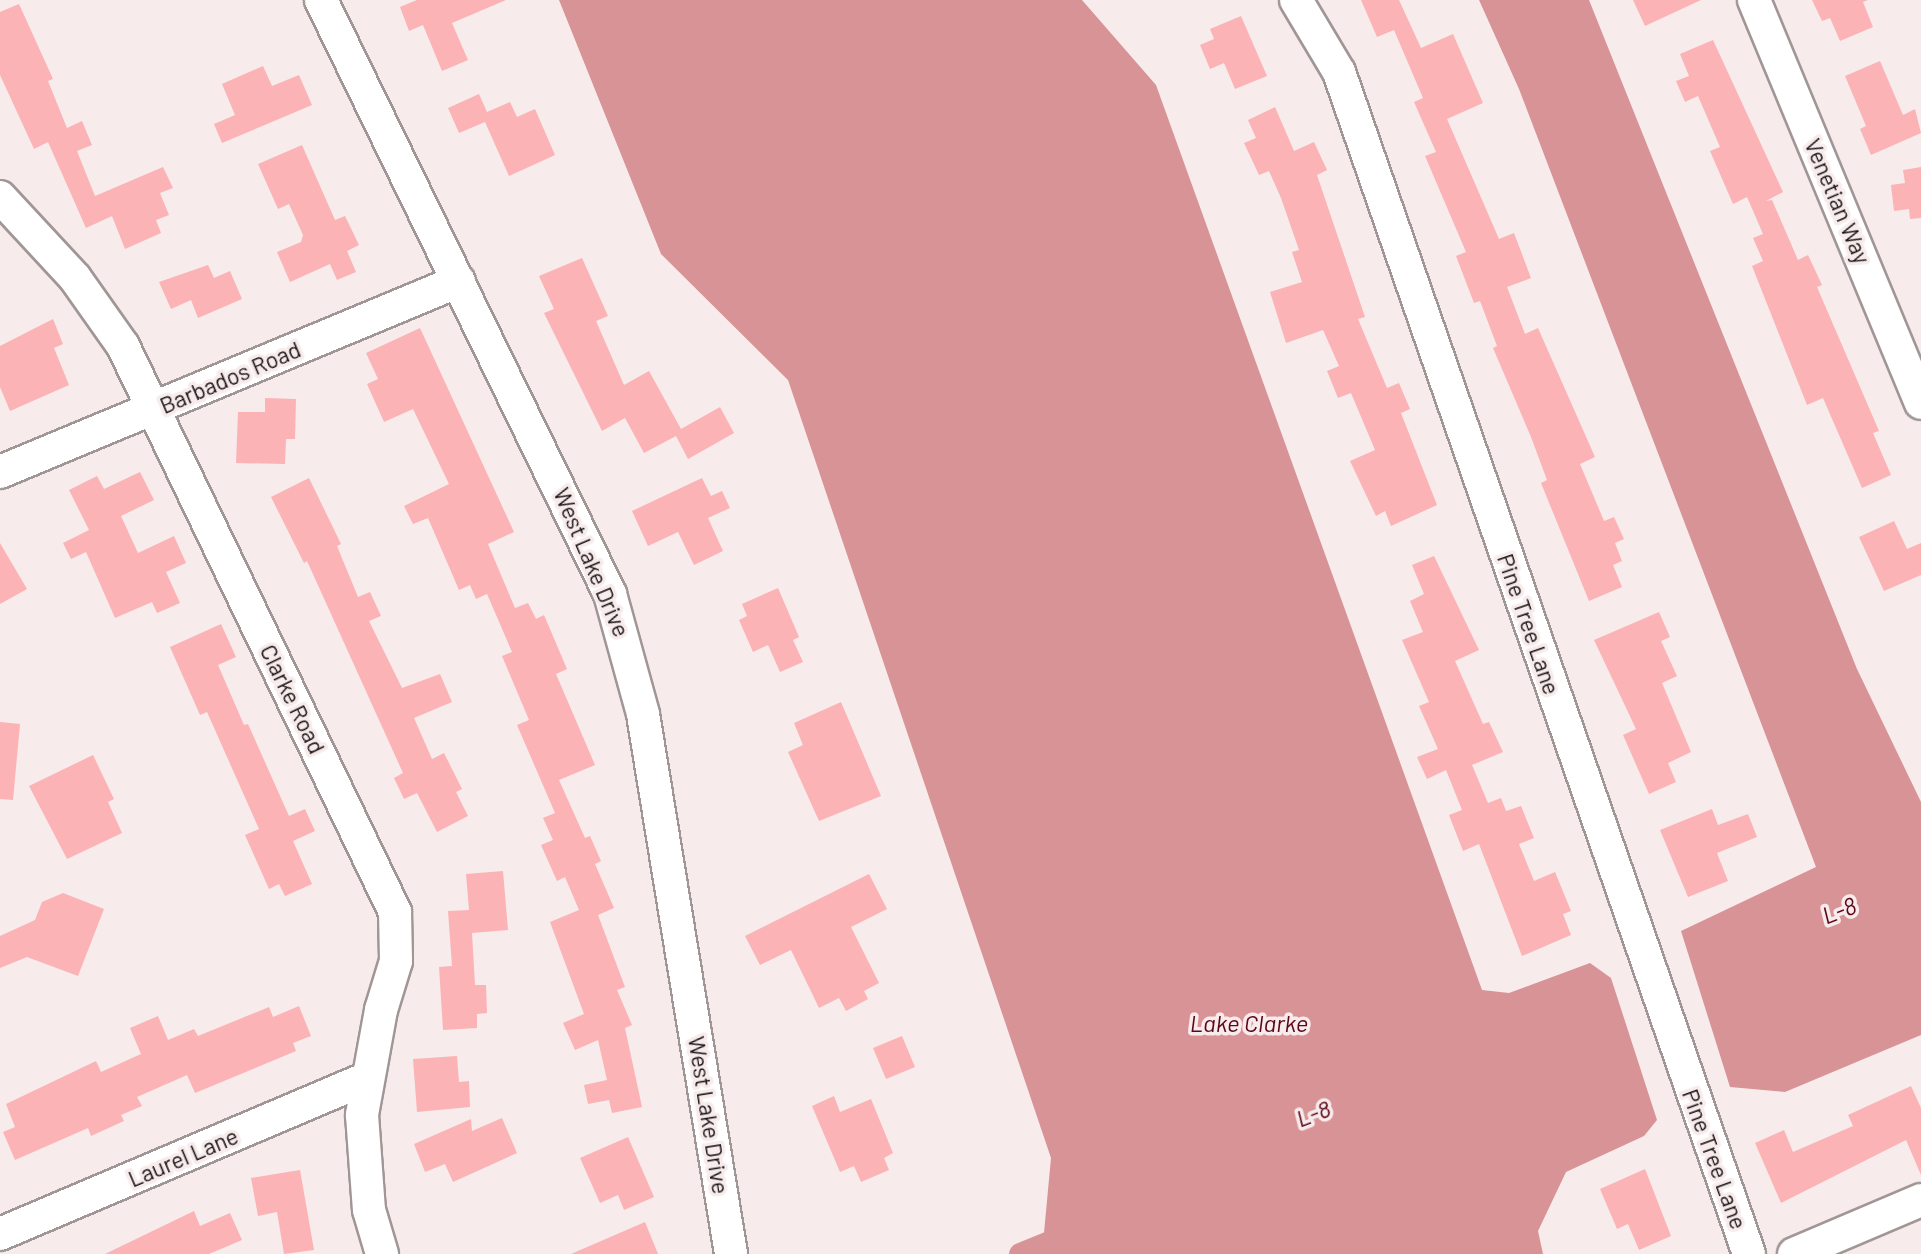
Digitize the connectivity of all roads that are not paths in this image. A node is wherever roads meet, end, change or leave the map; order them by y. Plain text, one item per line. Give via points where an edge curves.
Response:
1 (321, 0) edge
2 (1296, 0) edge
3 (1754, 0) edge
4 (0, 197) edge
5 (459, 281) junction
6 (1921, 403) edge
7 (152, 409) junction
8 (0, 472) edge
9 (365, 1080) junction
10 (1921, 1200) edge
11 (0, 1234) edge
12 (382, 1254) edge
13 (732, 1254) edge
14 (1749, 1254) edge
15 (1794, 1254) edge

1 - 5 street, West Lake Drive
2 - 14 street, Pine Tree Lane via 1339,72
3 - 6 street, Venetian Way
4 - 7 street, Clarke Road via 105,317
5 - 7 street, Barbados Road
5 - 13 street, West Lake Drive via 585,536 629,653
7 - 8 street, Barbados Road
7 - 9 street, Clarke Road via 395,912 396,961
9 - 11 street, Laurel Lane
9 - 12 street, Clarke Road via 362,1163
10 - 15 street

